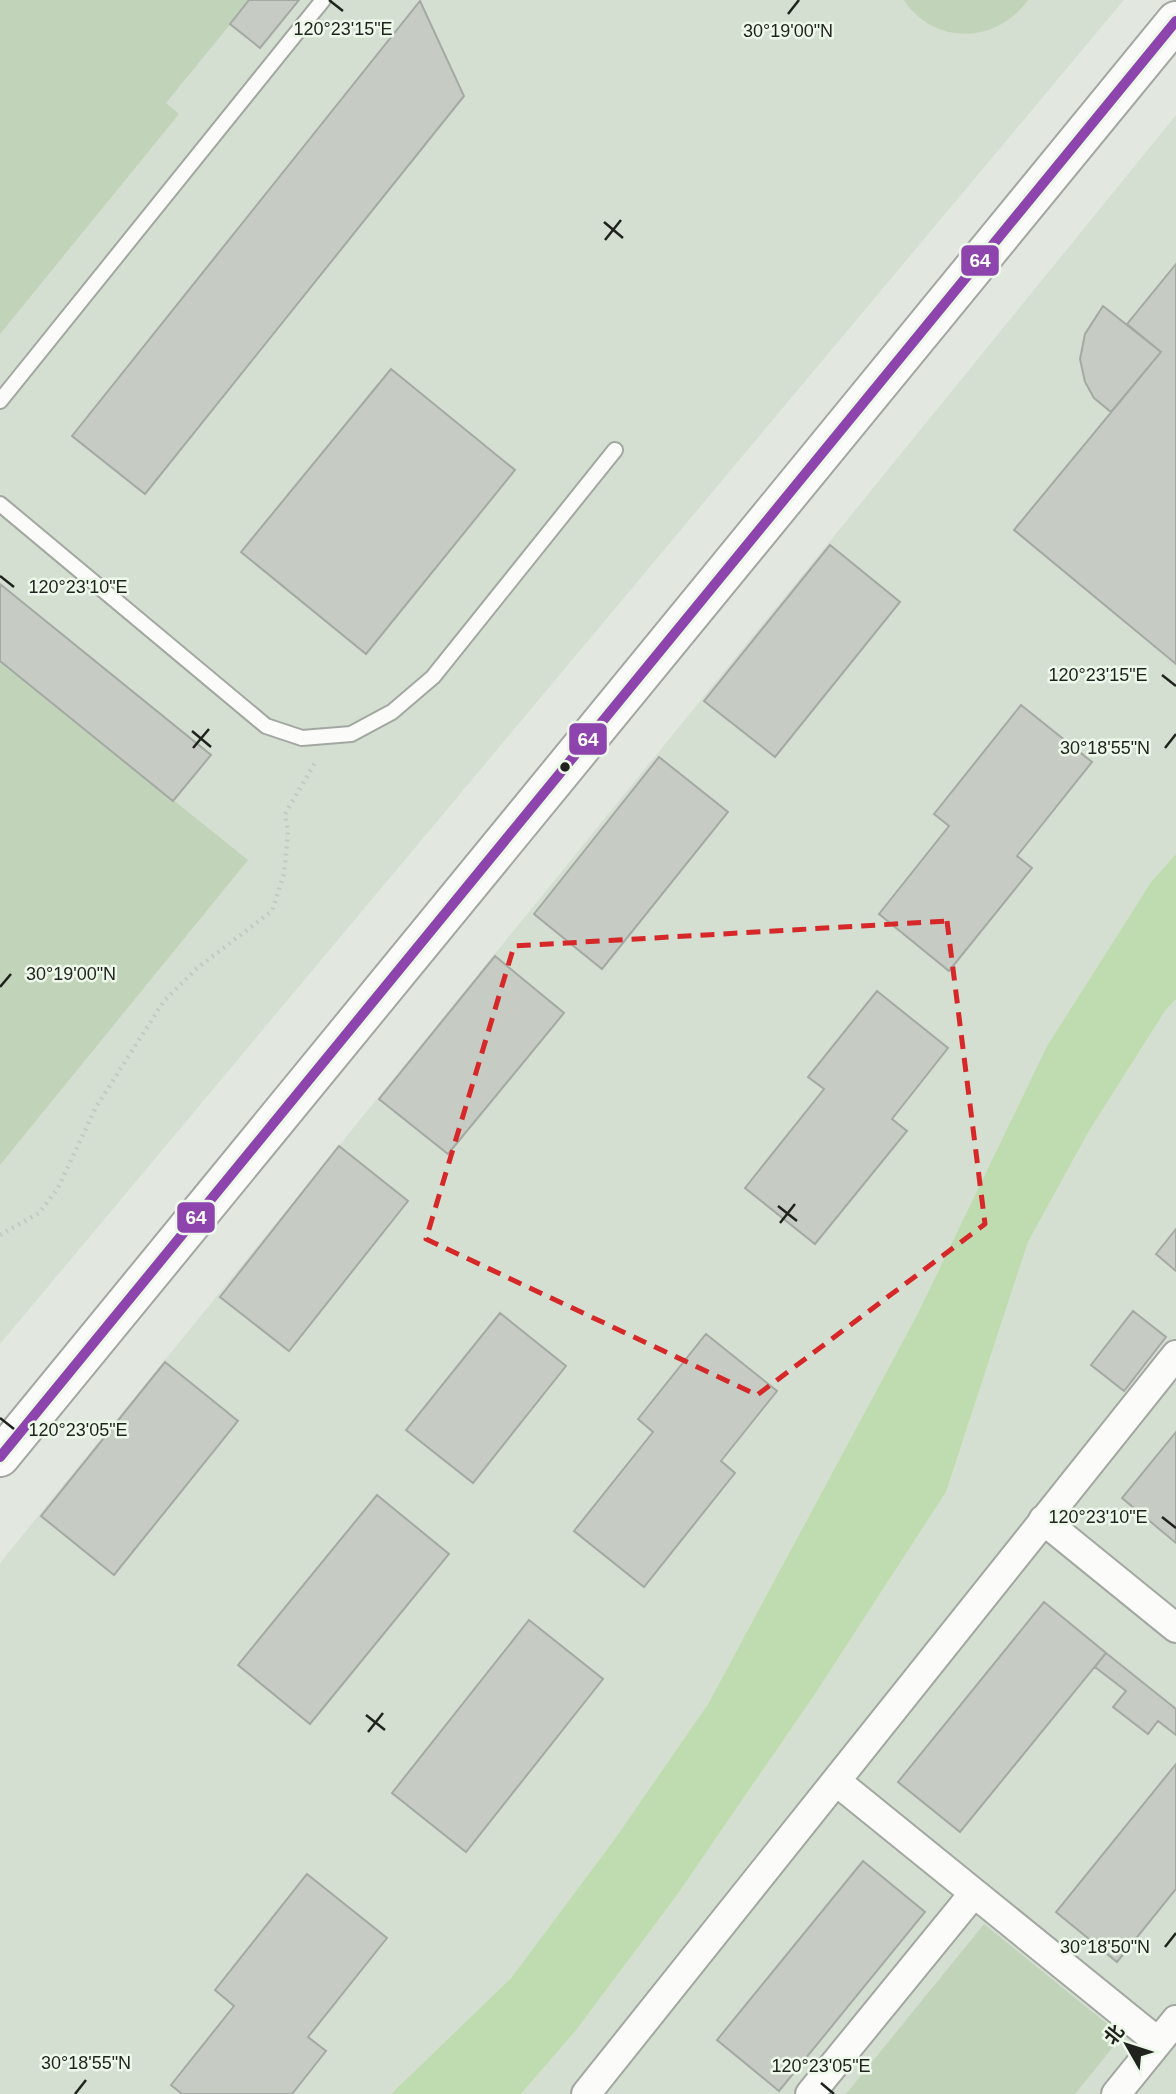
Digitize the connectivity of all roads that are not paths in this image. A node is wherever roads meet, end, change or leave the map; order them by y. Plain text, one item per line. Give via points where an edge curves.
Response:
1 (323, 0) edge
2 (1176, 21) edge
3 (0, 401) edge
4 (615, 450) dead end
5 (0, 504) edge
6 (1176, 1355) edge
7 (0, 1457) edge
8 (1042, 1520) junction
9 (1176, 1628) edge
10 (836, 1781) junction
11 (974, 1893) junction
12 (1176, 2020) edge
13 (1158, 2042) junction
14 (586, 2094) edge
15 (810, 2094) edge
16 (1116, 2094) edge

1 - 3 lane
2 - 7 main road
4 - 5 lane via 433,677 392,712 351,734 331,736 302,738 266,726
6 - 8 street
8 - 9 street
8 - 10 street
10 - 11 street
10 - 14 street
11 - 13 street
11 - 15 street
12 - 13 street
13 - 16 street

